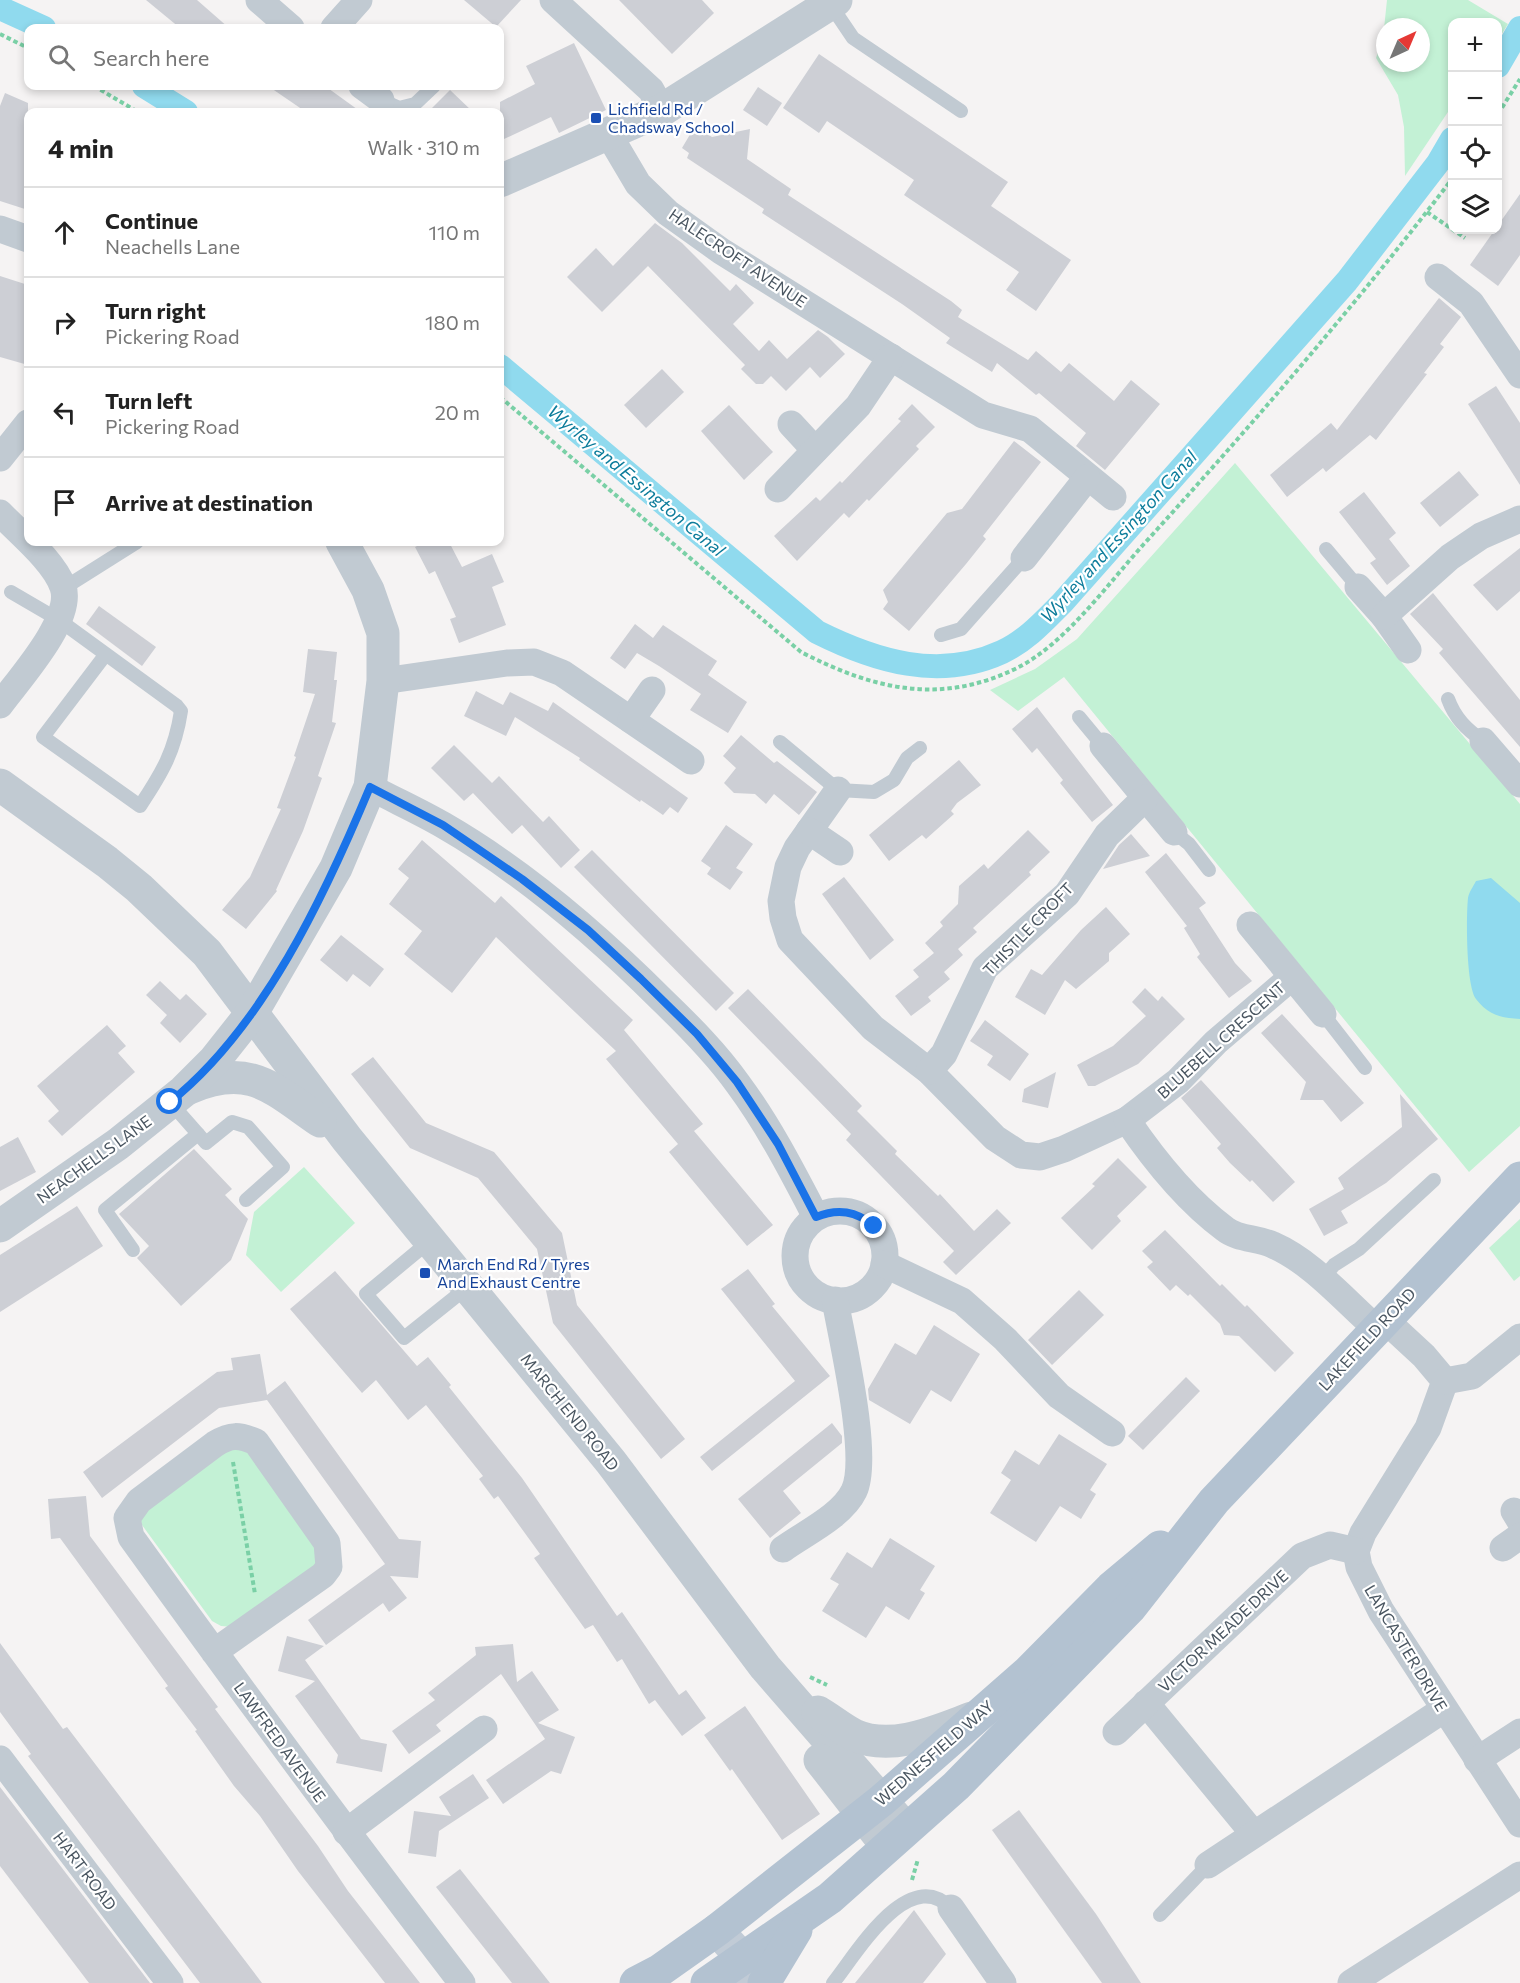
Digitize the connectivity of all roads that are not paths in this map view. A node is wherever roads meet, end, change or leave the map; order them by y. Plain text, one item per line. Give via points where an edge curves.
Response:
1 (259, 0) edge
2 (359, 0) edge
3 (553, 0) edge
4 (833, 2) edge
5 (286, 24) edge
6 (338, 24) edge
7 (430, 90) edge
8 (375, 99) edge
9 (399, 108) edge
10 (399, 108) edge
11 (662, 110) junction
12 (961, 111) dead end
13 (609, 135) junction
14 (504, 179) edge
15 (0, 229) edge
16 (24, 238) edge
17 (1438, 277) dead end
18 (891, 357) junction
19 (1520, 375) edge
20 (791, 424) dead end
21 (24, 428) edge
22 (815, 450) junction
23 (0, 458) edge
24 (1087, 478) junction
25 (778, 489) dead end
26 (1113, 497) dead end
27 (0, 513) edge
28 (1520, 519) edge
29 (24, 538) edge
30 (32, 546) edge
31 (131, 546) edge
32 (344, 546) edge
33 (1326, 549) dead end
34 (1024, 558) joint
35 (1358, 587) joint
36 (64, 588) junction
37 (11, 592) dead end
38 (1384, 616) junction
39 (59, 620) junction
40 (941, 635) dead end
41 (106, 654) junction
42 (1413, 657) dead end
43 (382, 681) junction
44 (652, 690) dead end
45 (1448, 699) dead end
46 (0, 705) edge
47 (1079, 717) dead end
48 (631, 720) junction
49 (1483, 741) joint
50 (780, 742) dead end
51 (1103, 746) joint
52 (920, 748) dead end
53 (692, 761) dead end
54 (1519, 780) edge
55 (370, 787) junction
56 (838, 790) junction
57 (4, 795) edge
58 (1145, 798) junction
59 (808, 831) junction
60 (1174, 832) joint
61 (840, 852) dead end
62 (1209, 870) dead end
63 (1250, 925) dead end
64 (1292, 977) junction
65 (252, 1013) junction
66 (1323, 1014) joint
67 (1365, 1068) dead end
68 (929, 1071) junction
69 (177, 1096) junction
70 (1127, 1120) junction
71 (198, 1134) junction
72 (347, 1139) junction
73 (1520, 1178) edge
74 (1434, 1180) dead end
75 (246, 1200) dead end
76 (816, 1217) junction
77 (0, 1226) edge
78 (431, 1240) junction
79 (133, 1251) dead end
80 (884, 1264) junction
81 (1322, 1279) junction
82 (469, 1286) junction
83 (835, 1300) junction
84 (1380, 1324) junction
85 (1520, 1337) edge
86 (1444, 1381) junction
87 (1112, 1433) dead end
88 (1214, 1501) junction
89 (783, 1549) dead end
90 (1356, 1551) junction
91 (214, 1652) junction
92 (787, 1691) junction
93 (1146, 1703) junction
94 (1443, 1710) junction
95 (972, 1718) junction
96 (484, 1729) dead end
97 (1116, 1732) dead end
98 (1520, 1732) edge
99 (0, 1759) edge
100 (1477, 1760) junction
101 (872, 1808) junction
102 (1520, 1824) edge
103 (346, 1832) junction
104 (1253, 1833) junction
105 (897, 1838) junction
106 (1208, 1865) joint
107 (1520, 1875) edge
108 (1160, 1915) dead end
109 (805, 1916) junction
110 (953, 1923) joint
111 (717, 1930) junction
112 (1379, 1976) edge
113 (728, 1977) edge
114 (170, 1983) edge
115 (462, 1983) edge
116 (636, 1983) edge
117 (764, 1983) edge
118 (833, 1983) edge
119 (1003, 1983) edge
120 (1351, 1983) edge

1 - 5 street
2 - 6 street
3 - 11 street via 651,90
4 - 11 street
4 - 12 lane via 853,38
7 - 9 lane via 415,104
8 - 10 lane
11 - 13 street
13 - 14 street
13 - 18 street, HALECROFT AVENUE via 638,184 668,213 721,251
15 - 16 street
17 - 19 street via 1472,303
18 - 22 street via 858,406
18 - 24 street, HALECROFT AVENUE via 984,415 1030,429
20 - 22 street
21 - 23 street
22 - 25 street
24 - 26 street, HALECROFT AVENUE
24 - 34 street
27 - 29 street
28 - 38 street via 1481,536 1450,557
30 - 36 street via 51,566
31 - 36 lane
32 - 43 street, NEACHELLS LANE via 368,590 383,633
33 - 35 lane
34 - 40 lane via 961,629
35 - 38 street
36 - 39 street
37 - 39 lane
38 - 42 street
39 - 41 lane
39 - 46 street
41 - 41 lane via 181,711 177,738 164,771 140,806 43,737
43 - 48 street via 534,662 562,674
43 - 55 street, NEACHELLS LANE
44 - 48 street
45 - 49 lane via 1468,731
47 - 51 lane
48 - 53 street
49 - 54 street
50 - 56 lane
51 - 58 street
52 - 56 lane via 907,758 894,780 874,792
55 - 65 street, NEACHELLS LANE via 336,868
55 - 76 street via 443,825 522,879 588,930 641,979 697,1034 737,1082 778,1144
56 - 59 street, BLUEBELL CRESCENT
57 - 65 street, MARCH END ROAD via 139,888 207,953
58 - 60 street
58 - 68 street, THISTLE CROFT via 1107,835 1067,894 985,968 944,1054
59 - 61 street
59 - 68 street, BLUEBELL CRESCENT via 784,879 783,918 790,940 873,1028
60 - 62 lane
63 - 64 street, BLUEBELL CRESCENT
64 - 66 street, BLUEBELL CRESCENT
64 - 70 street, BLUEBELL CRESCENT via 1216,1042 1178,1082
65 - 69 street, NEACHELLS LANE via 214,1061
65 - 72 street, MARCH END ROAD
66 - 67 lane
68 - 70 street, BLUEBELL CRESCENT via 995,1138 1021,1155 1040,1157
69 - 71 lane
69 - 72 street, MARCH END ROAD via 204,1082 231,1076 262,1081
69 - 77 street, NEACHELLS LANE via 118,1144
70 - 81 street via 1186,1195 1227,1231 1273,1245
71 - 75 lane via 206,1143 226,1125 239,1122 284,1167
71 - 79 lane via 105,1210
72 - 78 street, MARCH END ROAD
73 - 84 main road, LAKEFIELD ROAD
74 - 81 lane
76 - 80 street via 838,1211 864,1218 881,1238
76 - 83 street via 796,1244 795,1260 808,1287
78 - 82 street, MARCH END ROAD
78 - 82 lane via 366,1294 404,1338
80 - 83 street via 872,1288 848,1300
80 - 87 street via 962,1301 1059,1396
81 - 84 street
82 - 92 street, MARCH END ROAD
83 - 89 street via 860,1449 855,1491 838,1511
84 - 86 street via 1424,1356
84 - 88 main road, LAKEFIELD ROAD
85 - 86 street via 1472,1376
86 - 90 street via 1428,1428 1363,1533
88 - 95 main road, WEDNESFIELD WAY via 1112,1588 1027,1673
88 - 105 main road via 1122,1616 956,1786
90 - 93 street, VICTOR MEADE DRIVE via 1330,1545 1302,1556
90 - 94 street, LANCASTER DRIVE via 1359,1567 1381,1611
91 - 91 street, LAWFRED AVENUE via 131,1537 128,1518 139,1501 228,1436 240,1435 256,1442 327,1543 329,1567
91 - 103 street, LAWFRED AVENUE
92 - 95 street, MARCH END ROAD via 854,1735 881,1742 930,1733
92 - 101 street via 818,1756
93 - 97 street
93 - 104 street, VICTOR MEADE DRIVE
94 - 100 street, LANCASTER DRIVE
94 - 104 street
95 - 101 main road, WEDNESFIELD WAY
96 - 103 street
98 - 100 street
99 - 114 street, HART ROAD
100 - 102 street, LANCASTER DRIVE
101 - 105 street
101 - 111 main road, WEDNESFIELD WAY
103 - 115 street, LAWFRED AVENUE
104 - 106 street
105 - 109 main road
106 - 108 lane
107 - 112 street
109 - 113 main road
109 - 117 main road
110 - 118 lane via 941,1898 915,1896 897,1906
110 - 119 street
111 - 113 main road
111 - 116 main road, WEDNESFIELD WAY
112 - 120 street

